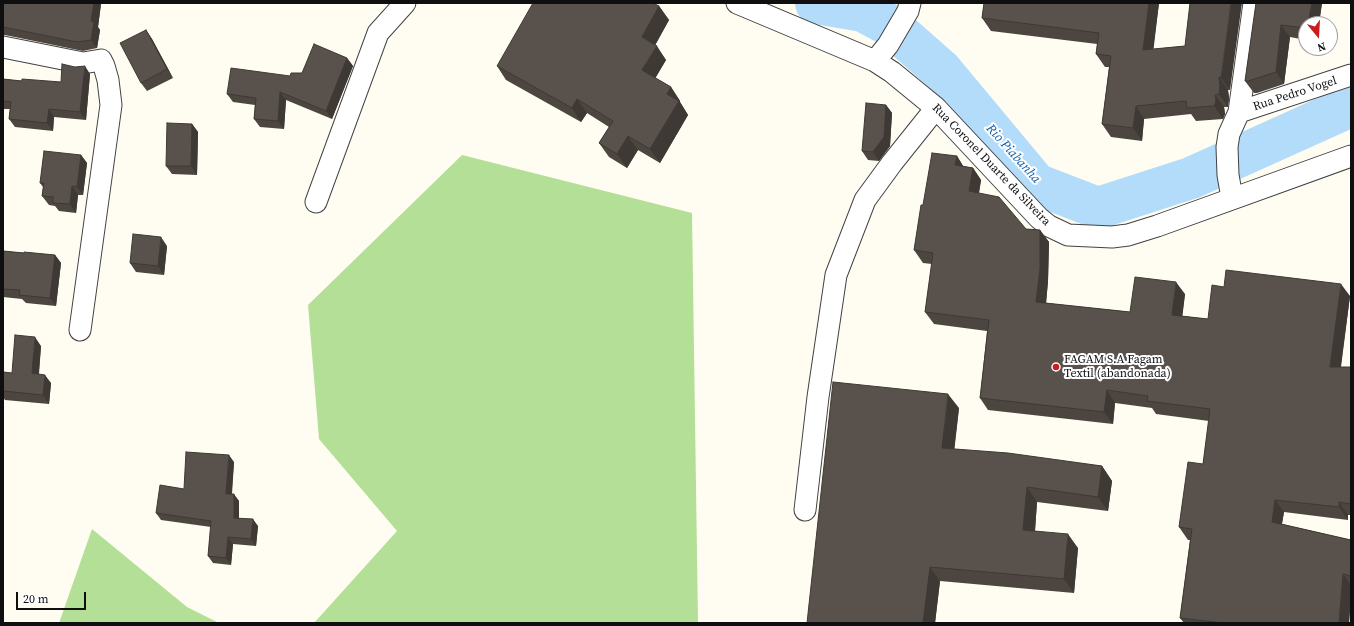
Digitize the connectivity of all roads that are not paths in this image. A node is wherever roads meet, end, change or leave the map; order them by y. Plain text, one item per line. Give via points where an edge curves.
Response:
1 (405, 3) edge
2 (737, 3) edge
3 (1254, 3) edge
4 (909, 7) edge
5 (3, 47) edge
6 (875, 61) junction
7 (1351, 75) edge
8 (936, 108) junction
9 (1239, 112) junction
10 (1351, 156) edge
11 (1232, 198) junction
12 (316, 202) dead end
13 (80, 330) dead end
14 (805, 510) dead end

1 - 12 street via 378,33
2 - 6 street, Rua Coronel Duarte da Silveira
3 - 9 street
4 - 6 street via 888,45
5 - 13 street via 83,63 101,60 108,80 111,106
6 - 8 street, Rua Coronel Duarte da Silveira
7 - 9 street, Rua Pedro Vogel
8 - 11 street, Rua Coronel Duarte da Silveira via 1039,218 1068,235 1128,235
8 - 14 street via 866,200 836,275
9 - 11 street via 1229,134 1227,147
10 - 11 street, Rua Coronel Duarte da Silveira

